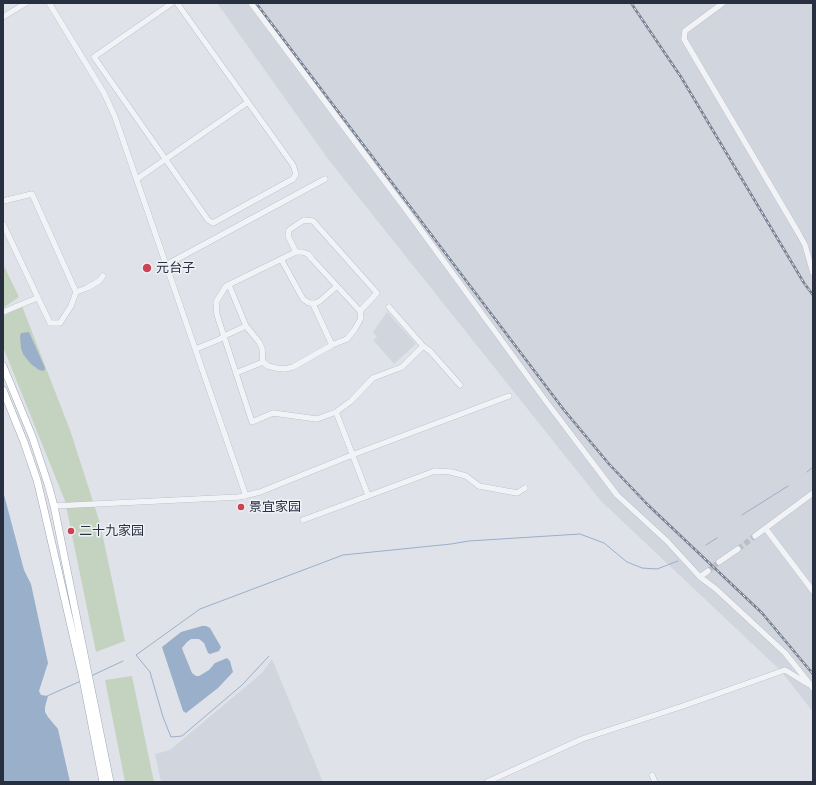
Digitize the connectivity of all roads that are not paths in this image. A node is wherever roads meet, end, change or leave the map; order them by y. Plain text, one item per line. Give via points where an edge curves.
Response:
1 (26, 3) edge
2 (49, 3) edge
3 (172, 3) edge
4 (177, 3) edge
5 (251, 3) edge
6 (723, 3) edge
7 (3, 17) edge
8 (248, 102) junction
9 (166, 160) junction
10 (325, 178) dead end
11 (137, 179) junction
12 (3, 201) edge
13 (3, 224) edge
14 (296, 252) junction
15 (281, 259) junction
16 (166, 265) junction
17 (813, 273) edge
18 (103, 276) dead end
19 (229, 285) junction
20 (337, 286) junction
21 (76, 292) junction
22 (37, 298) junction
23 (312, 304) junction
24 (389, 307) dead end
25 (360, 311) junction
26 (3, 312) edge
27 (246, 326) junction
28 (224, 336) junction
29 (332, 345) junction
30 (423, 346) junction
31 (196, 349) junction
32 (263, 362) junction
33 (3, 366) edge
34 (236, 373) junction
35 (460, 385) dead end
36 (3, 390) edge
37 (509, 396) dead end
38 (336, 412) junction
39 (352, 455) junction
40 (525, 488) dead end
41 (813, 493) edge
42 (368, 495) junction
43 (246, 496) junction
44 (54, 506) junction
45 (303, 520) dead end
46 (766, 529) junction
47 (755, 536) tunnel mouth
48 (738, 549) tunnel mouth
49 (719, 562) tunnel mouth
50 (708, 571) tunnel mouth
51 (700, 577) junction
52 (813, 591) edge
53 (85, 674) junction
54 (87, 687) junction
55 (812, 687) edge
56 (652, 775) dead end
57 (103, 782) edge
58 (110, 782) edge
59 (487, 782) edge
60 (656, 782) edge

1 - 7 street
2 - 11 street via 104,93
3 - 9 street via 94,56
4 - 8 street
5 - 51 street via 617,494 667,541
6 - 17 street via 685,31 684,39 799,234
8 - 9 street
8 - 9 street via 293,165 296,174 293,179 213,223 208,220
9 - 11 street
10 - 16 street
11 - 16 street
12 - 21 street via 32,194
13 - 22 street
14 - 15 street
14 - 20 street via 308,254
14 - 25 street via 288,236 288,230 304,220 313,221 377,293
15 - 19 street
15 - 23 street via 303,299
16 - 31 street
18 - 21 street via 99,281
19 - 27 street
19 - 28 street via 216,302 217,315
20 - 23 street via 320,302
20 - 25 street
21 - 22 street via 60,323 50,323
22 - 26 street
23 - 29 street
24 - 30 street
25 - 29 street via 361,318 347,339
27 - 28 street
27 - 32 street via 260,342
28 - 31 street
28 - 34 street
29 - 32 street via 293,367 276,368
30 - 35 street
30 - 38 street via 402,366 373,378 352,401
31 - 43 street
32 - 34 street
33 - 44 main road via 32,436
34 - 38 street via 252,422 273,413 316,419
36 - 53 main road via 37,480
37 - 39 street
38 - 39 street
39 - 42 street
39 - 43 street
40 - 42 street via 516,492 480,486 466,476 435,471
41 - 46 street
42 - 45 street
43 - 44 street
44 - 53 main road
46 - 47 street
46 - 52 street
48 - 49 street
50 - 51 street
51 - 55 street via 785,653
53 - 54 main road
54 - 57 main road
54 - 58 main road
55 - 59 street via 785,670 582,739
56 - 60 street

